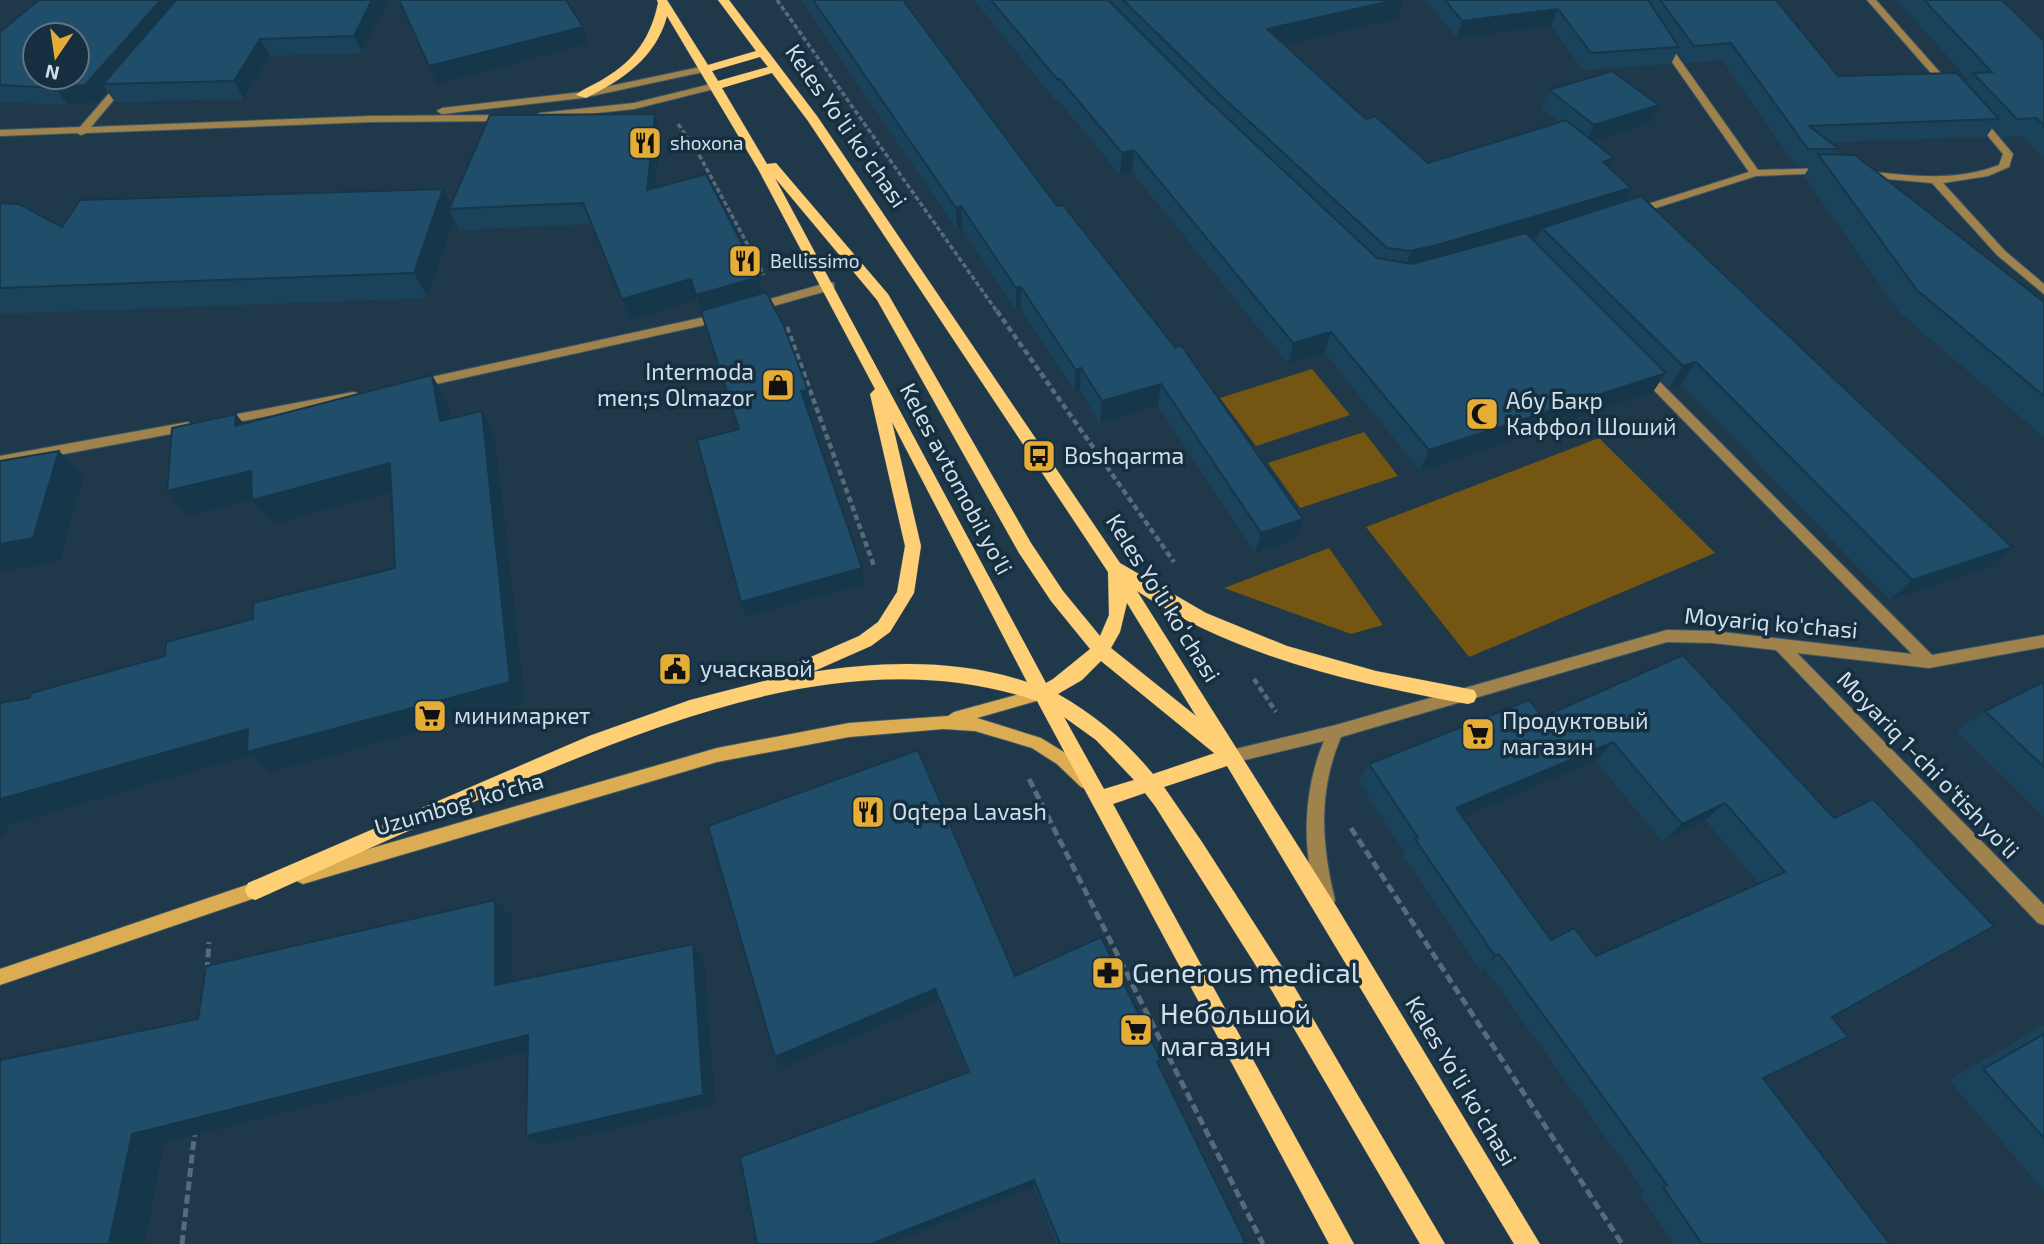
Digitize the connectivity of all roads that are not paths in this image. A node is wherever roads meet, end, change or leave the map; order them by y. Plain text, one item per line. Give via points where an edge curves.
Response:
1 (723, 0) edge
2 (1871, 0) edge
3 (663, 1) edge
4 (1656, 32) edge
5 (763, 53) junction
6 (705, 69) junction
7 (775, 69) junction
8 (128, 77) edge
9 (715, 86) junction
10 (582, 95) junction
11 (1958, 97) edge
12 (1967, 107) edge
13 (372, 118) junction
14 (81, 132) junction
15 (0, 133) edge
16 (747, 137) junction
17 (1834, 171) edge
18 (1755, 173) junction
19 (1856, 173) edge
20 (1935, 180) junction
21 (1625, 215) edge
22 (830, 286) junction
23 (2044, 290) edge
24 (1637, 367) edge
25 (873, 370) junction
26 (405, 387) edge
27 (364, 394) edge
28 (214, 422) edge
29 (201, 425) edge
30 (0, 461) edge
31 (1111, 564) junction
32 (2044, 641) edge
33 (1780, 645) junction
34 (1102, 651) junction
35 (1929, 662) junction
36 (745, 692) junction
37 (1042, 694) junction
38 (1468, 696) junction
39 (943, 722) junction
40 (1336, 732) junction
41 (1231, 756) junction
42 (1149, 784) junction
43 (1102, 799) junction
44 (255, 890) junction
45 (1331, 916) junction
46 (2044, 917) edge
47 (0, 977) edge
48 (1342, 1244) edge
49 (1433, 1244) edge
50 (1528, 1244) edge

1 - 5 main road, Keles Yoʻli koʻchasi
2 - 11 street
3 - 6 main road
3 - 10 main road via 660,26 648,50 625,72
4 - 18 street
5 - 6 main road
5 - 7 main road, Keles Yoʻli koʻchasi
6 - 9 main road
6 - 10 street
7 - 9 main road
7 - 31 main road, Keles Yoʻli koʻchasi
8 - 14 street
9 - 13 street via 634,106 537,117
9 - 16 main road
10 - 13 street
12 - 20 street via 2007,154 2004,167 1985,176
13 - 14 street
14 - 15 street
16 - 22 main road
16 - 34 main road via 883,297 1025,548
17 - 18 street
18 - 21 street
19 - 20 street
20 - 23 street via 2001,253
22 - 25 main road, Keles avtomobil yo'li
22 - 26 street via 701,323
24 - 35 street
25 - 36 main road via 913,547 905,593 884,627 865,641
25 - 37 main road, Keles avtomobil yo'li
27 - 28 street
29 - 30 street
31 - 34 main road, Uzumbog' ko'cha via 1119,600
31 - 38 main road via 1180,608 1266,646 1351,673
31 - 41 main road, Keles Yoʻli koʻchasi
32 - 35 street, Moyariq ko'chasi
33 - 35 street, Moyariq ko'chasi
33 - 38 street, Moyariq ko'chasi via 1667,636
33 - 46 street, Moyariq 1-chi o'tish yo'li
34 - 37 main road, Uzumbog' ko'cha via 1077,674
34 - 41 main road
36 - 37 main road via 902,672 988,679
36 - 44 main road via 555,758
37 - 39 street, Uzumbog' ko'cha
37 - 42 main road via 1080,716
37 - 43 main road
38 - 40 street, Moyariq ko'chasi
39 - 43 street, Uzumbog' ko'cha via 975,724 1036,743 1062,759
39 - 44 street, Uzumbog' ko'cha via 849,730 750,746
40 - 41 street, Moyariq ko'chasi
40 - 45 street via 1315,801 1317,855
41 - 42 main road
41 - 45 main road, Keles Yoʻli koʻchasi
42 - 43 main road
42 - 49 main road via 1262,953
43 - 48 main road
44 - 47 street, Uzumbog' ko'cha
45 - 50 main road, Keles Yoʻli koʻchasi

